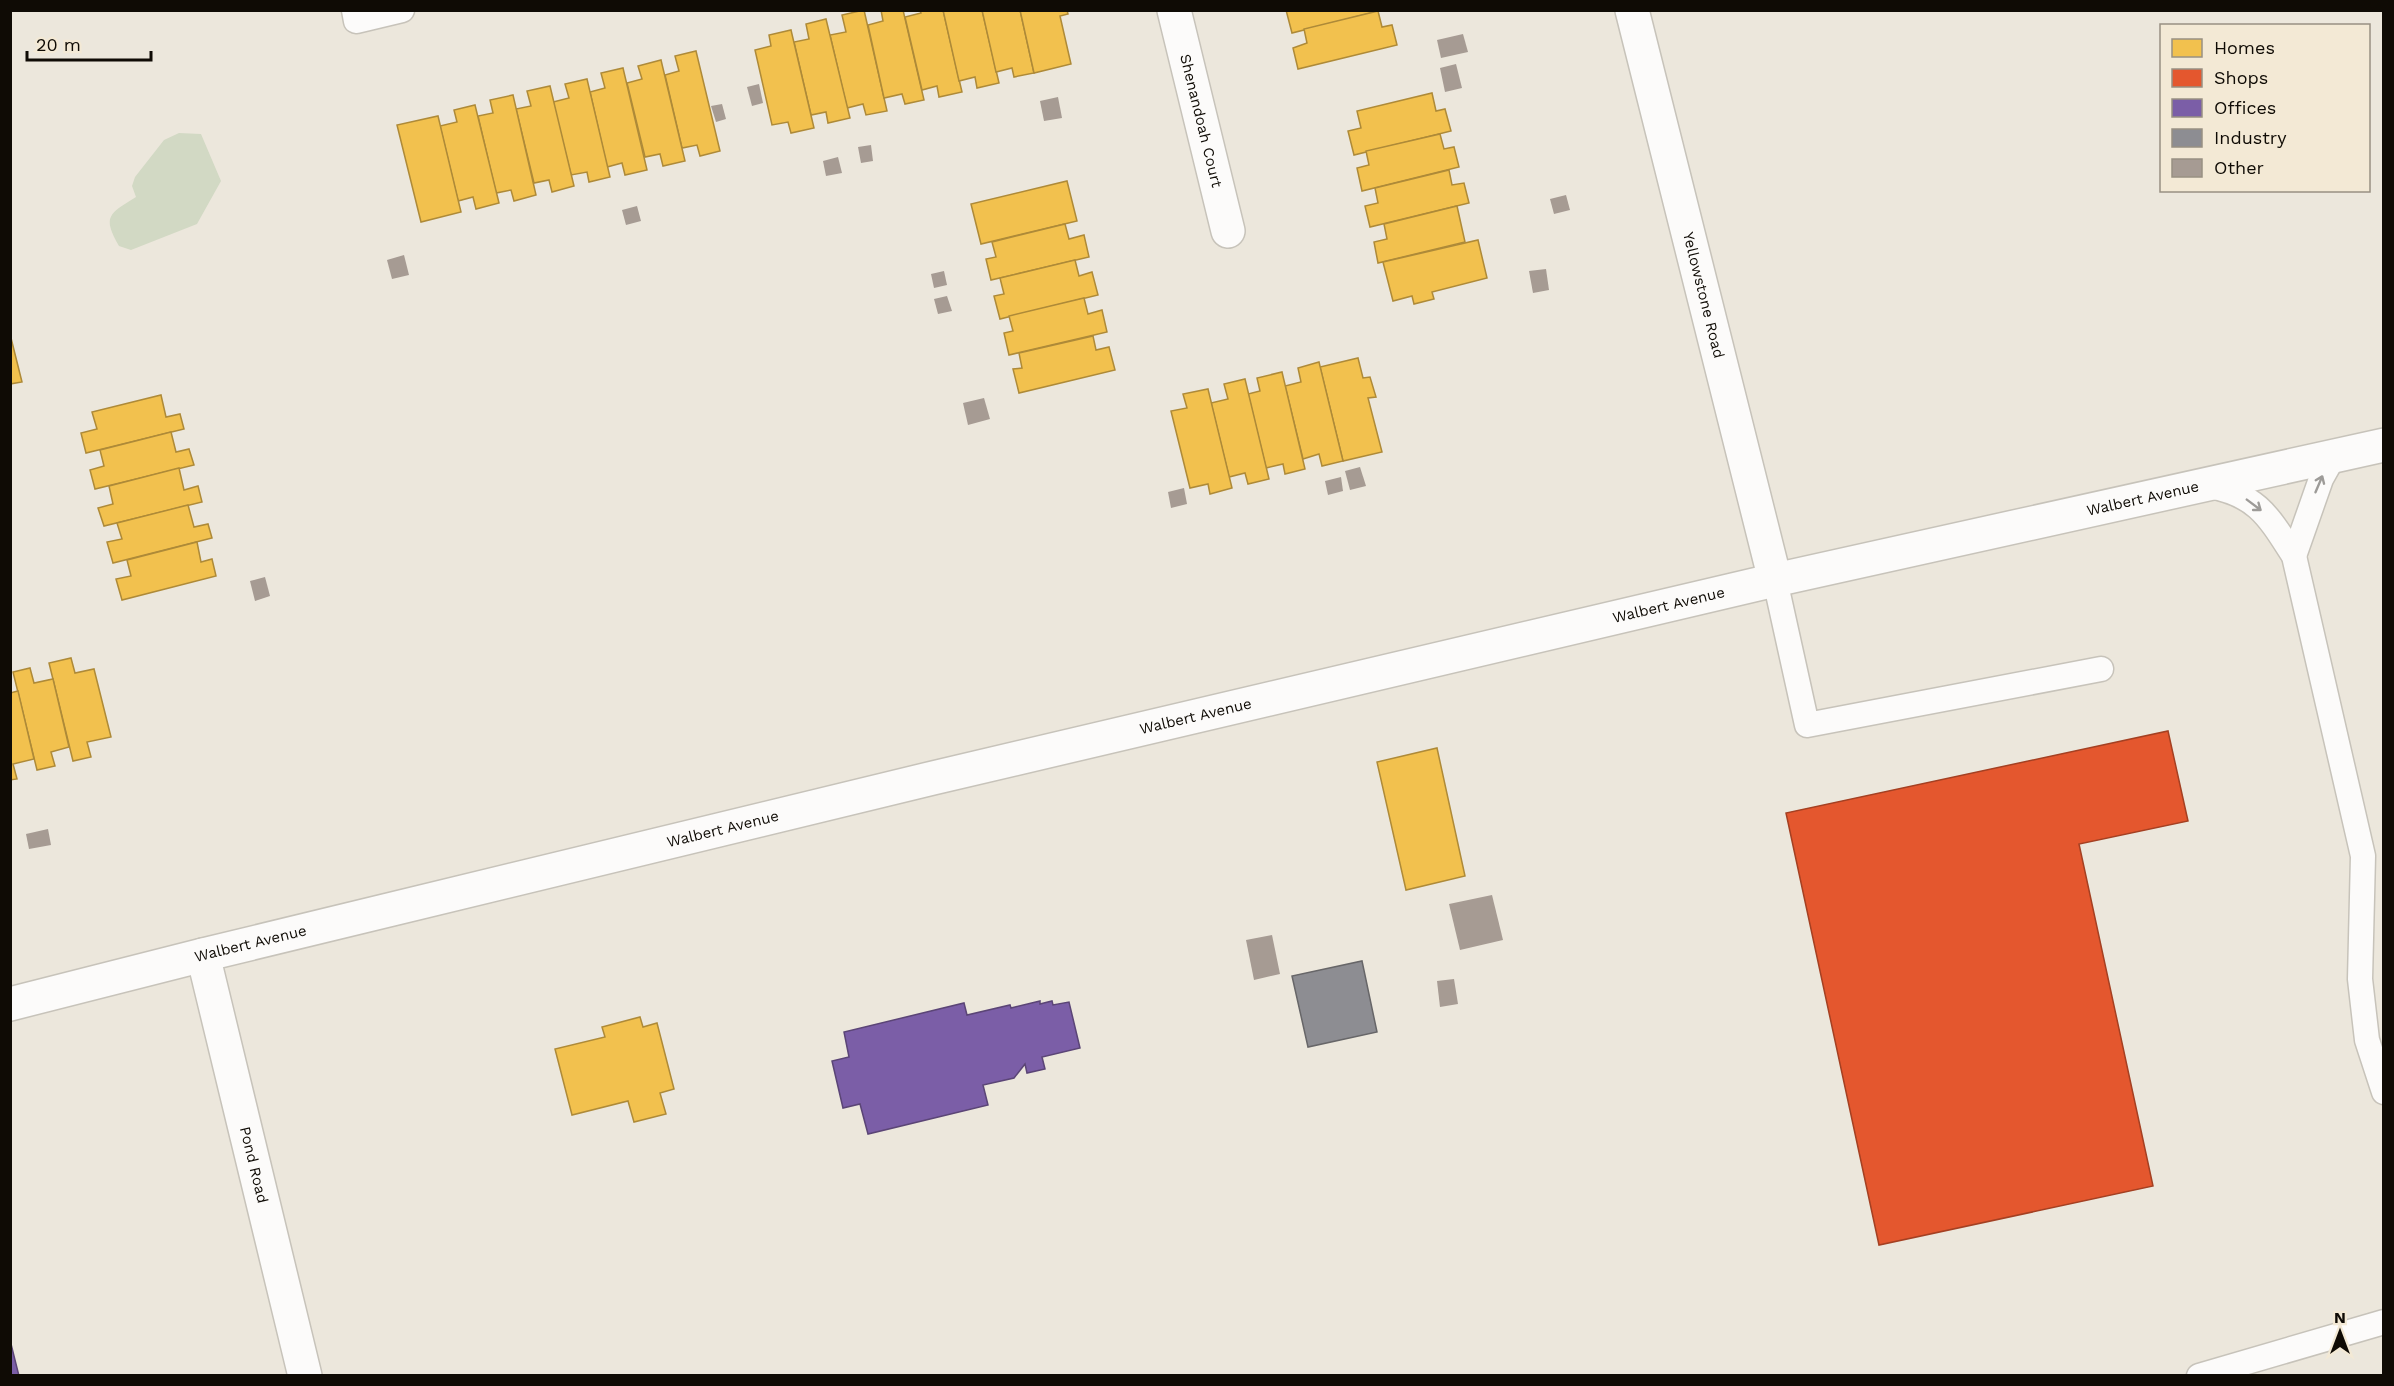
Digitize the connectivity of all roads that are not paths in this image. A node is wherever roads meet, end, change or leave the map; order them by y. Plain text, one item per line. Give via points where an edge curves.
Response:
1 (354, 10) edge
2 (402, 10) edge
3 (1174, 10) edge
4 (1632, 10) edge
5 (1228, 231) dead end
6 (2384, 445) edge
7 (2335, 454) junction
8 (2201, 485) junction
9 (2294, 556) junction
10 (1775, 580) junction
11 (2102, 669) dead end
12 (202, 955) junction
13 (10, 1004) edge
14 (2375, 1038) edge
15 (2384, 1092) edge
16 (2384, 1322) edge
17 (305, 1376) edge
18 (2199, 1376) edge

1 - 2 lane via 356,21
3 - 5 main road, Shenandoah Court
4 - 10 main road, Yellowstone Road
6 - 7 main road, Walbert Avenue
7 - 8 main road, Walbert Avenue
9 -> 7 lane via 2321,479
8 -> 9 lane via 2230,490 2257,505
8 - 10 main road, Walbert Avenue
9 - 14 lane via 2363,856 2360,979
10 - 11 lane via 1807,725
10 - 12 main road, Walbert Avenue
12 - 13 main road, Walbert Avenue
12 - 17 main road, Pond Road
14 - 15 lane
16 - 18 lane

